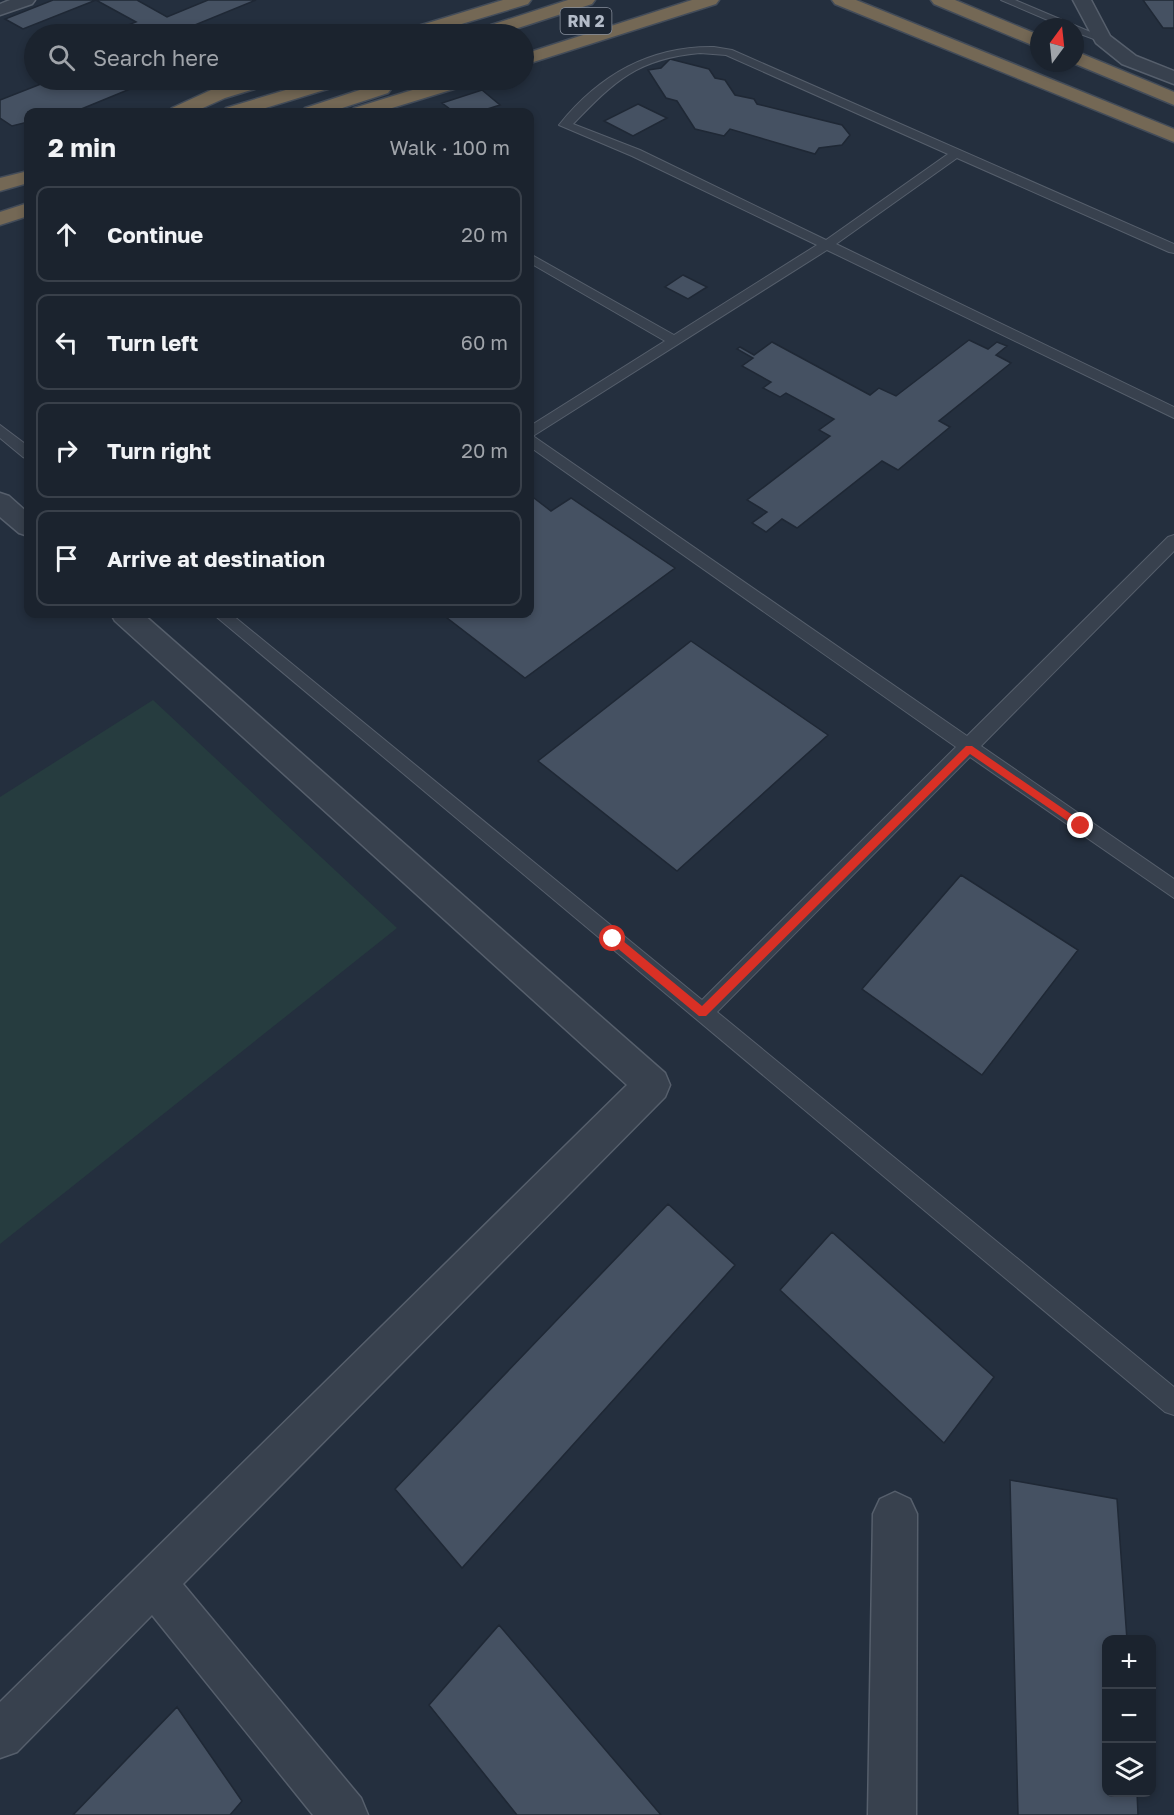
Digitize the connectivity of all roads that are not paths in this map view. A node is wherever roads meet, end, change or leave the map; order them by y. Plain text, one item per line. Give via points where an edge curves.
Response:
1 (26, 0) edge
2 (522, 0) edge
3 (586, 0) edge
4 (710, 0) edge
5 (841, 0) edge
6 (940, 0) edge
7 (1006, 0) edge
8 (1082, 0) edge
9 (2, 7) edge
10 (1051, 18) edge
11 (444, 24) edge
12 (510, 24) edge
13 (557, 30) dead end
14 (1084, 31) edge
15 (534, 38) edge
16 (1030, 38) edge
17 (1102, 39) junction
18 (534, 57) edge
19 (1084, 61) edge
20 (1174, 78) edge
21 (232, 90) edge
22 (304, 90) edge
23 (379, 90) edge
24 (431, 90) edge
25 (1174, 99) edge
26 (187, 108) edge
27 (246, 108) edge
28 (324, 108) edge
29 (374, 108) edge
30 (1174, 136) edge
31 (955, 154) junction
32 (24, 178) edge
33 (0, 185) edge
34 (24, 210) edge
35 (0, 219) edge
36 (825, 246) junction
37 (1174, 249) edge
38 (534, 260) edge
39 (675, 341) junction
40 (1174, 413) edge
41 (534, 429) edge
42 (0, 430) edge
43 (24, 436) edge
44 (14, 442) junction
45 (534, 443) edge
46 (24, 450) edge
47 (0, 502) edge
48 (24, 523) edge
49 (1174, 541) edge
50 (129, 618) edge
51 (227, 618) edge
52 (969, 749) junction
53 (1174, 890) edge
54 (702, 1012) junction
55 (1174, 1403) edge
56 (895, 1514) dead end
57 (153, 1582) junction
58 (0, 1735) edge
59 (344, 1815) edge
60 (892, 1815) edge

1 - 9 street
2 - 11 highway
3 - 12 highway, RN 2
4 - 18 highway
5 - 30 highway
6 - 16 highway
7 - 10 lane
8 - 17 street
13 - 15 highway, RN 2
14 - 17 lane
17 - 20 street via 1129,60
19 - 25 highway
21 - 26 highway
22 - 27 highway
23 - 28 highway
24 - 29 highway
31 - 36 lane
31 - 36 lane via 728,52 709,48 685,49 616,76 566,125 636,153
31 - 37 lane
32 - 33 highway
34 - 35 highway
36 - 39 lane
36 - 40 lane
38 - 39 lane
39 - 41 lane
42 - 44 lane
43 - 44 lane
44 - 46 lane
45 - 52 lane
47 - 48 street
49 - 52 lane
50 - 57 street via 652,1085
51 - 54 lane
52 - 53 lane
52 - 54 lane
54 - 55 lane
56 - 60 street
57 - 58 street
57 - 59 street

